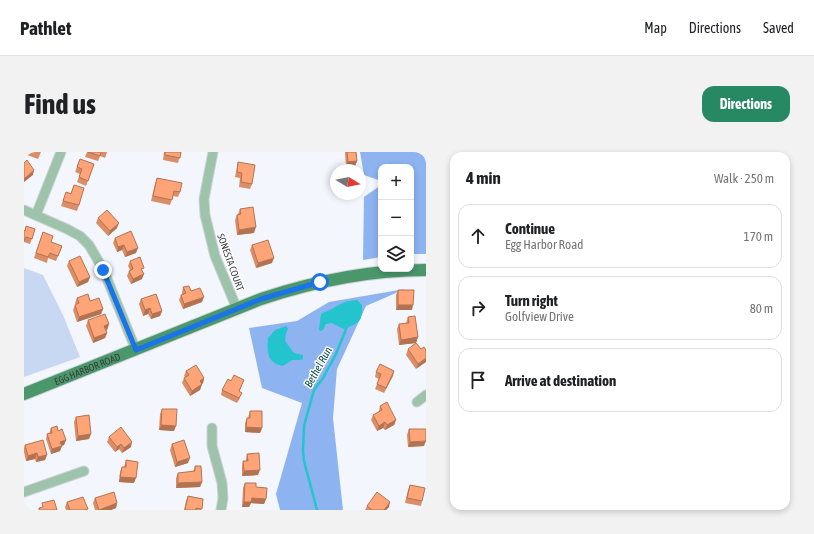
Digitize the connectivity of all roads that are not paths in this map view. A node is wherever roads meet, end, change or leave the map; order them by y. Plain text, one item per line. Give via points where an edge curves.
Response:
1 (61, 152) edge
2 (213, 152) edge
3 (24, 210) edge
4 (36, 215) junction
5 (426, 270) edge
6 (237, 309) junction
7 (136, 350) junction
8 (24, 394) edge
9 (426, 395) edge
10 (417, 402) dead end
11 (212, 428) dead end
12 (84, 471) dead end
13 (24, 492) edge
14 (221, 510) edge

1 - 4 street
2 - 6 street, SONESTA COURT via 204,199 205,215 215,256
3 - 4 street
4 - 7 street via 80,236 89,245 103,270
5 - 6 main road, EGG HARBOR ROAD via 362,274 320,282 276,294
6 - 7 main road, EGG HARBOR ROAD
7 - 8 main road, EGG HARBOR ROAD
9 - 10 street
11 - 14 street via 212,446 222,483
12 - 13 street

